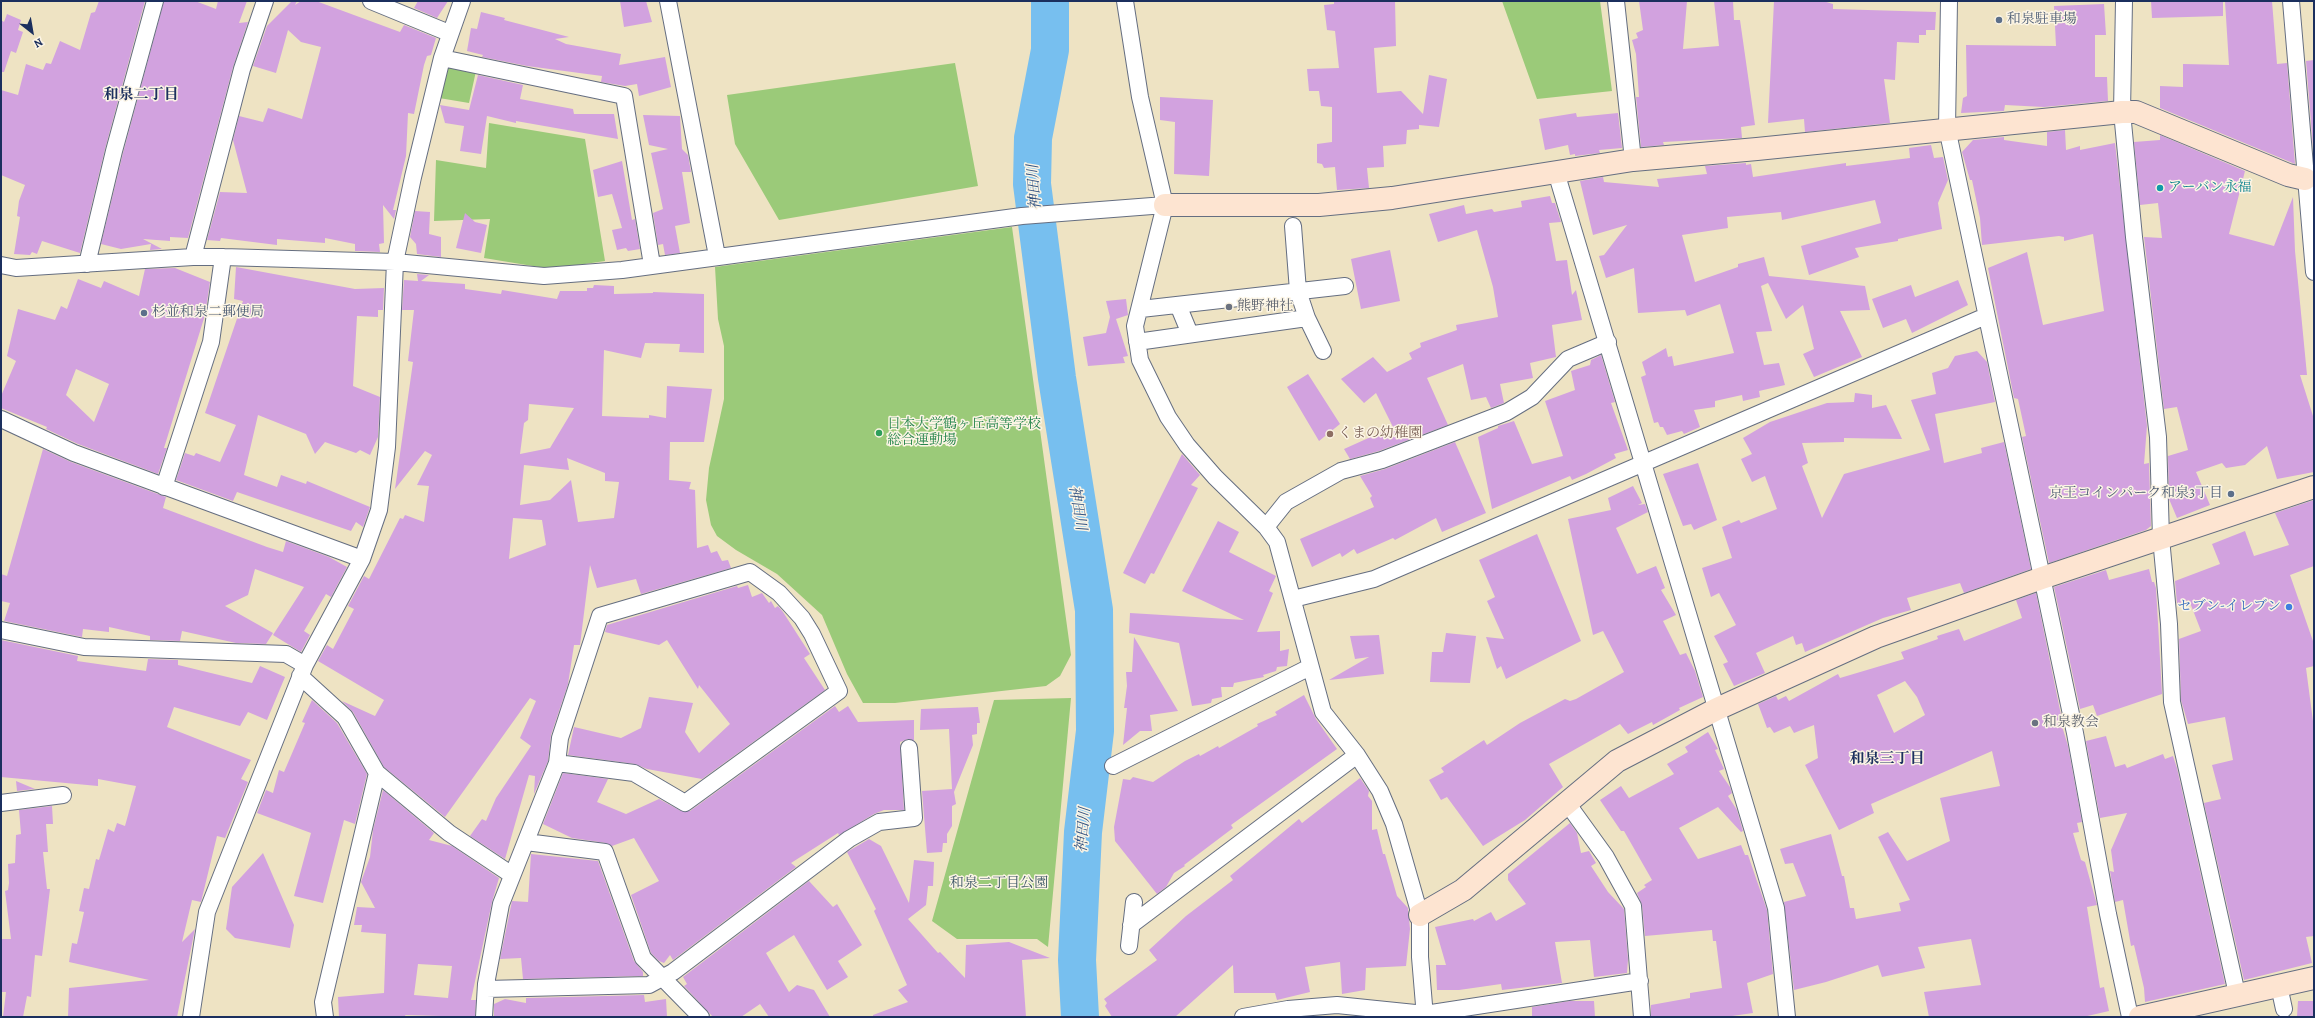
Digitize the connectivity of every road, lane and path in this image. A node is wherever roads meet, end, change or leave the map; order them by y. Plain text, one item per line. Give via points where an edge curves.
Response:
1 (155, 1) edge
2 (265, 1) edge
3 (371, 1) edge
4 (462, 1) edge
5 (668, 1) edge
6 (1125, 1) edge
7 (1616, 1) edge
8 (1949, 1) edge
9 (2124, 1) edge
10 (2291, 1) edge
11 (449, 33) junction
12 (442, 58) junction
13 (2122, 112) junction
14 (1947, 128) junction
15 (1633, 160) junction
16 (1556, 172) junction
17 (2304, 179) junction
18 (1165, 205) junction
19 (1293, 226) dead end
20 (717, 256) junction
21 (193, 257) junction
22 (224, 257) junction
23 (395, 262) junction
24 (87, 264) junction
25 (1, 265) edge
26 (652, 265) junction
27 (2314, 272) edge
28 (1345, 286) dead end
29 (1298, 291) junction
30 (1178, 304) junction
31 (1141, 309) junction
32 (1986, 316) junction
33 (1307, 318) junction
34 (1190, 334) junction
35 (1137, 342) junction
36 (1608, 342) junction
37 (1323, 351) dead end
38 (1, 419) edge
39 (1643, 465) junction
40 (164, 487) junction
41 (2314, 487) edge
42 (1266, 527) junction
43 (2161, 538) junction
44 (362, 559) junction
45 (2042, 578) junction
46 (1293, 599) junction
47 (1, 630) edge
48 (1310, 667) junction
49 (302, 671) junction
50 (1717, 709) junction
51 (910, 748) dead end
52 (1357, 755) junction
53 (557, 763) junction
54 (1112, 766) dead end
55 (377, 773) junction
56 (63, 795) dead end
57 (1, 803) edge
58 (1567, 803) junction
59 (526, 842) junction
60 (512, 876) junction
61 (1134, 902) dead end
62 (1420, 915) junction
63 (1131, 925) junction
64 (1129, 946) dead end
65 (662, 978) junction
66 (2314, 978) edge
67 (1640, 981) junction
68 (2279, 986) junction
69 (486, 990) junction
70 (2237, 994) junction
71 (2284, 1009) dead end
72 (1425, 1016) edge
73 (191, 1017) edge
74 (325, 1017) edge
75 (484, 1017) edge
76 (701, 1017) edge
77 (1243, 1017) edge
78 (1642, 1017) edge
79 (1787, 1017) edge
80 (2130, 1017) edge
81 (2140, 1017) edge

1 - 24 street
2 - 21 street via 242,68
3 - 11 street
4 - 11 street
5 - 20 street
6 - 18 street via 1140,97
7 - 15 street
8 - 14 street
9 - 13 street
10 - 17 street
11 - 12 street
12 - 23 street
12 - 26 street via 624,96
13 - 14 street
13 - 17 street via 2136,112 2288,175
13 - 43 street via 2158,437
14 - 15 street
14 - 32 street
15 - 16 street
16 - 18 street via 1392,198 1319,205
16 - 36 street
17 - 27 street
18 - 20 street via 1022,216
18 - 31 street
19 - 29 street
20 - 26 street
21 - 22 street
21 - 24 street
22 - 23 street
22 - 40 street via 211,342
23 - 26 street via 544,276
23 - 44 street via 387,447 379,510
24 - 25 street via 16,268
28 - 29 street
29 - 30 street
29 - 33 street
30 - 31 street
30 - 34 street
31 - 35 street via 1135,326
32 - 39 street
32 - 45 street
33 - 34 street
33 - 37 street
34 - 35 street
35 - 42 street via 1140,360 1168,417 1187,445 1215,477
36 - 39 street
36 - 42 street via 1568,359 1532,397 1507,412 1382,460 1341,471 1286,502
38 - 40 street via 74,454
39 - 46 street via 1374,579
39 - 50 street
40 - 44 street
41 - 43 street
42 - 46 street via 1280,549
43 - 45 street
43 - 70 street via 2169,624 2172,702
44 - 49 street
45 - 50 street via 1876,636
45 - 80 street
46 - 48 street
47 - 49 street via 84,647 286,654
48 - 52 street via 1323,712
48 - 54 street
49 - 55 street via 345,717
49 - 73 street via 207,912
50 - 58 street via 1617,761
50 - 79 street via 1776,908
51 - 65 street via 914,818 879,822 849,839
52 - 62 street via 1380,791 1394,824
52 - 63 street
53 - 53 street via 634,773 685,803 839,691 802,618 779,593 750,572 600,616 560,738
53 - 59 street
55 - 60 street via 449,833
55 - 74 street via 323,1002
56 - 57 street
58 - 62 street via 1463,890
58 - 67 street via 1606,857 1633,906
59 - 60 street
59 - 65 street via 605,852 643,958
60 - 69 street via 501,904
61 - 63 street
62 - 72 street via 1420,957
63 - 64 street
65 - 69 street via 650,984
65 - 76 street
66 - 68 street
67 - 72 street
67 - 78 street
68 - 70 street
68 - 71 street
69 - 75 street
70 - 81 street
72 - 77 street via 1337,1005 1288,1009

